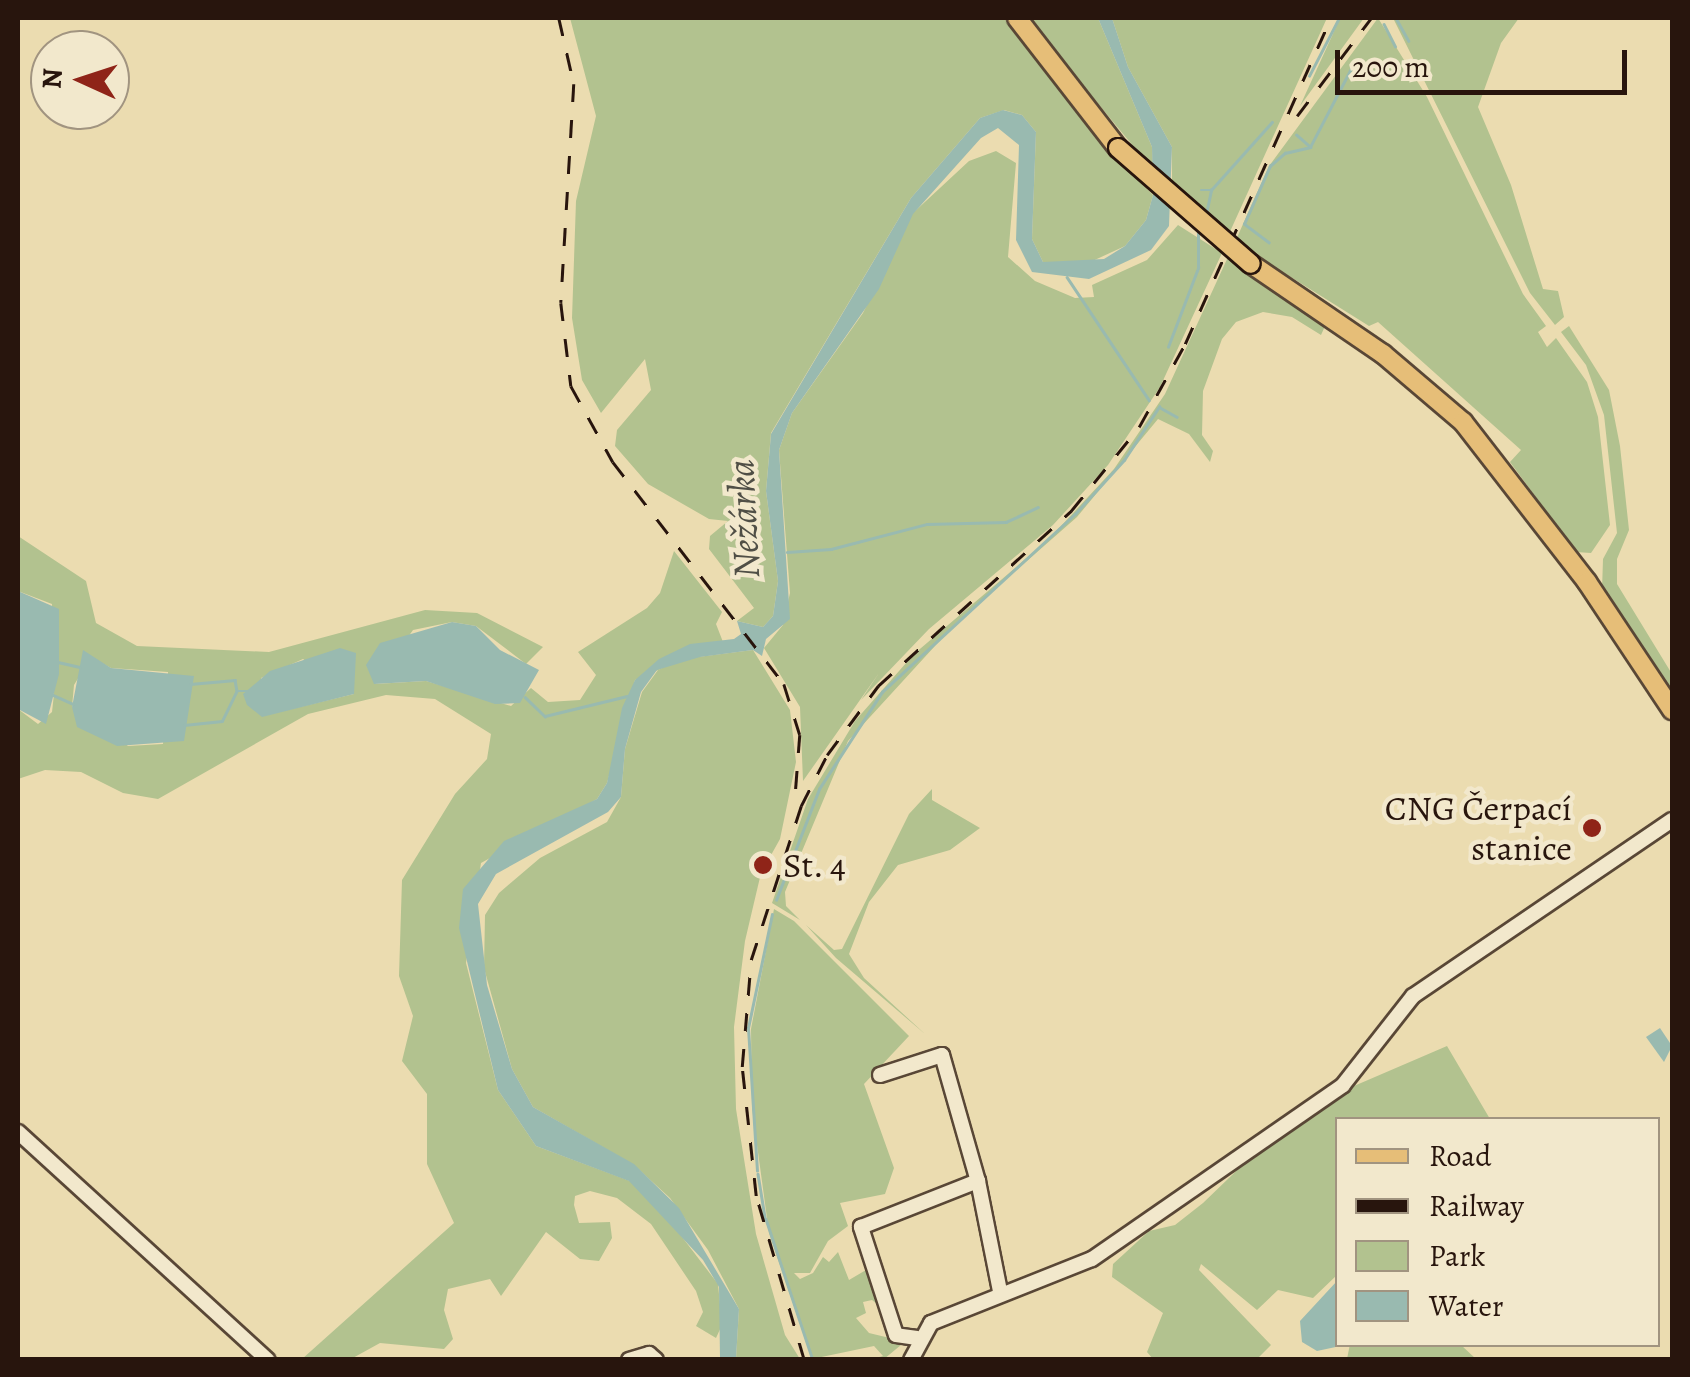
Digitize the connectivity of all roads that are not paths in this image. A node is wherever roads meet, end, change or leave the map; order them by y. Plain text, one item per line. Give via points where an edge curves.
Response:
1 (1017, 18) edge
2 (1672, 710) edge
3 (1672, 820) edge
4 (880, 1074) dead end
5 (18, 1132) edge
6 (978, 1181) junction
7 (1000, 1291) junction
8 (917, 1338) junction
9 (268, 1360) edge
10 (629, 1360) edge
11 (656, 1360) edge
12 (911, 1360) edge

1 - 2 main road, bridge via 1118,148 1250,264 1383,354 1463,422 1587,582
3 - 7 street via 1413,996 1344,1085 1092,1259
4 - 6 street via 942,1055
5 - 9 street
6 - 7 street
6 - 8 street via 861,1228 896,1336
7 - 8 street via 931,1323
8 - 12 street
10 - 11 street via 649,1354

